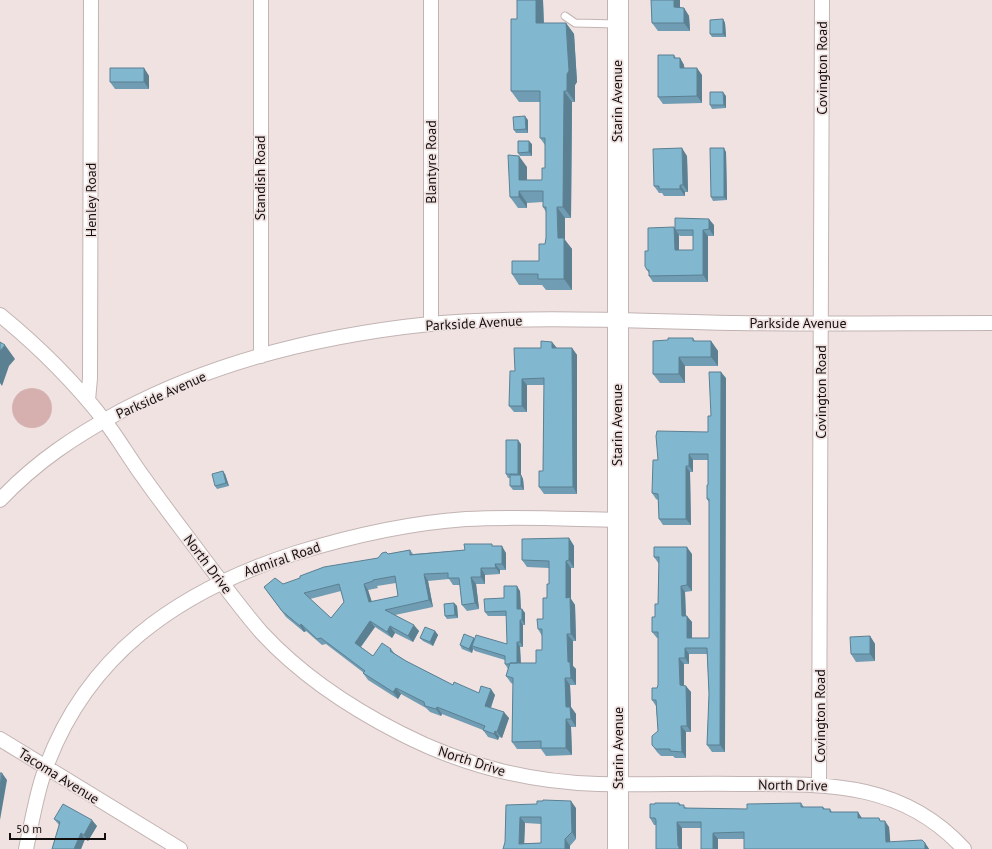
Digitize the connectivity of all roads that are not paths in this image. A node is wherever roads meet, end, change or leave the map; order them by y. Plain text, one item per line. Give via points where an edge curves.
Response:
1 (91, 0) edge
2 (261, 0) edge
3 (431, 0) edge
4 (618, 0) edge
5 (822, 0) edge
6 (565, 16) dead end
7 (618, 24) junction
8 (0, 316) edge
9 (617, 320) junction
10 (821, 323) junction
11 (992, 323) edge
12 (431, 324) junction
13 (261, 356) junction
14 (88, 400) junction
15 (104, 420) junction
16 (0, 500) edge
17 (617, 520) junction
18 (221, 581) junction
19 (0, 739) edge
20 (46, 768) junction
21 (618, 783) junction
22 (819, 784) junction
23 (26, 849) edge
24 (180, 849) edge
25 (618, 849) edge
26 (964, 849) edge

1 - 14 street, Henley Road
2 - 13 street, Standish Road
3 - 12 street, Blantyre Road
4 - 7 street, Starin Avenue
5 - 10 street, Covington Road
6 - 7 lane via 575,23
7 - 9 street, Starin Avenue
8 - 14 street via 39,350
9 - 10 street, Parkside Avenue
9 - 12 street, Parkside Avenue
9 - 17 street, Starin Avenue
10 - 11 street, Parkside Avenue
10 - 22 street, Covington Road
12 - 13 street, Parkside Avenue via 348,336
13 - 15 street, Parkside Avenue via 158,393
14 - 15 street, North Drive
15 - 16 street, Parkside Avenue via 47,456 21,477
15 - 18 street, North Drive
17 - 18 street, Admiral Road via 467,519 399,527 314,547
17 - 21 street, Starin Avenue
18 - 20 street, Admiral Road via 168,611 120,652 82,697
18 - 21 street, North Drive via 263,634 292,661 354,706 401,734 492,770 553,780
19 - 20 street, Tacoma Avenue
20 - 23 street, Admiral Road
20 - 24 street, Tacoma Avenue
21 - 22 street, North Drive
21 - 25 street, Starin Avenue
22 - 26 street, North Drive via 871,792 902,804 926,817

